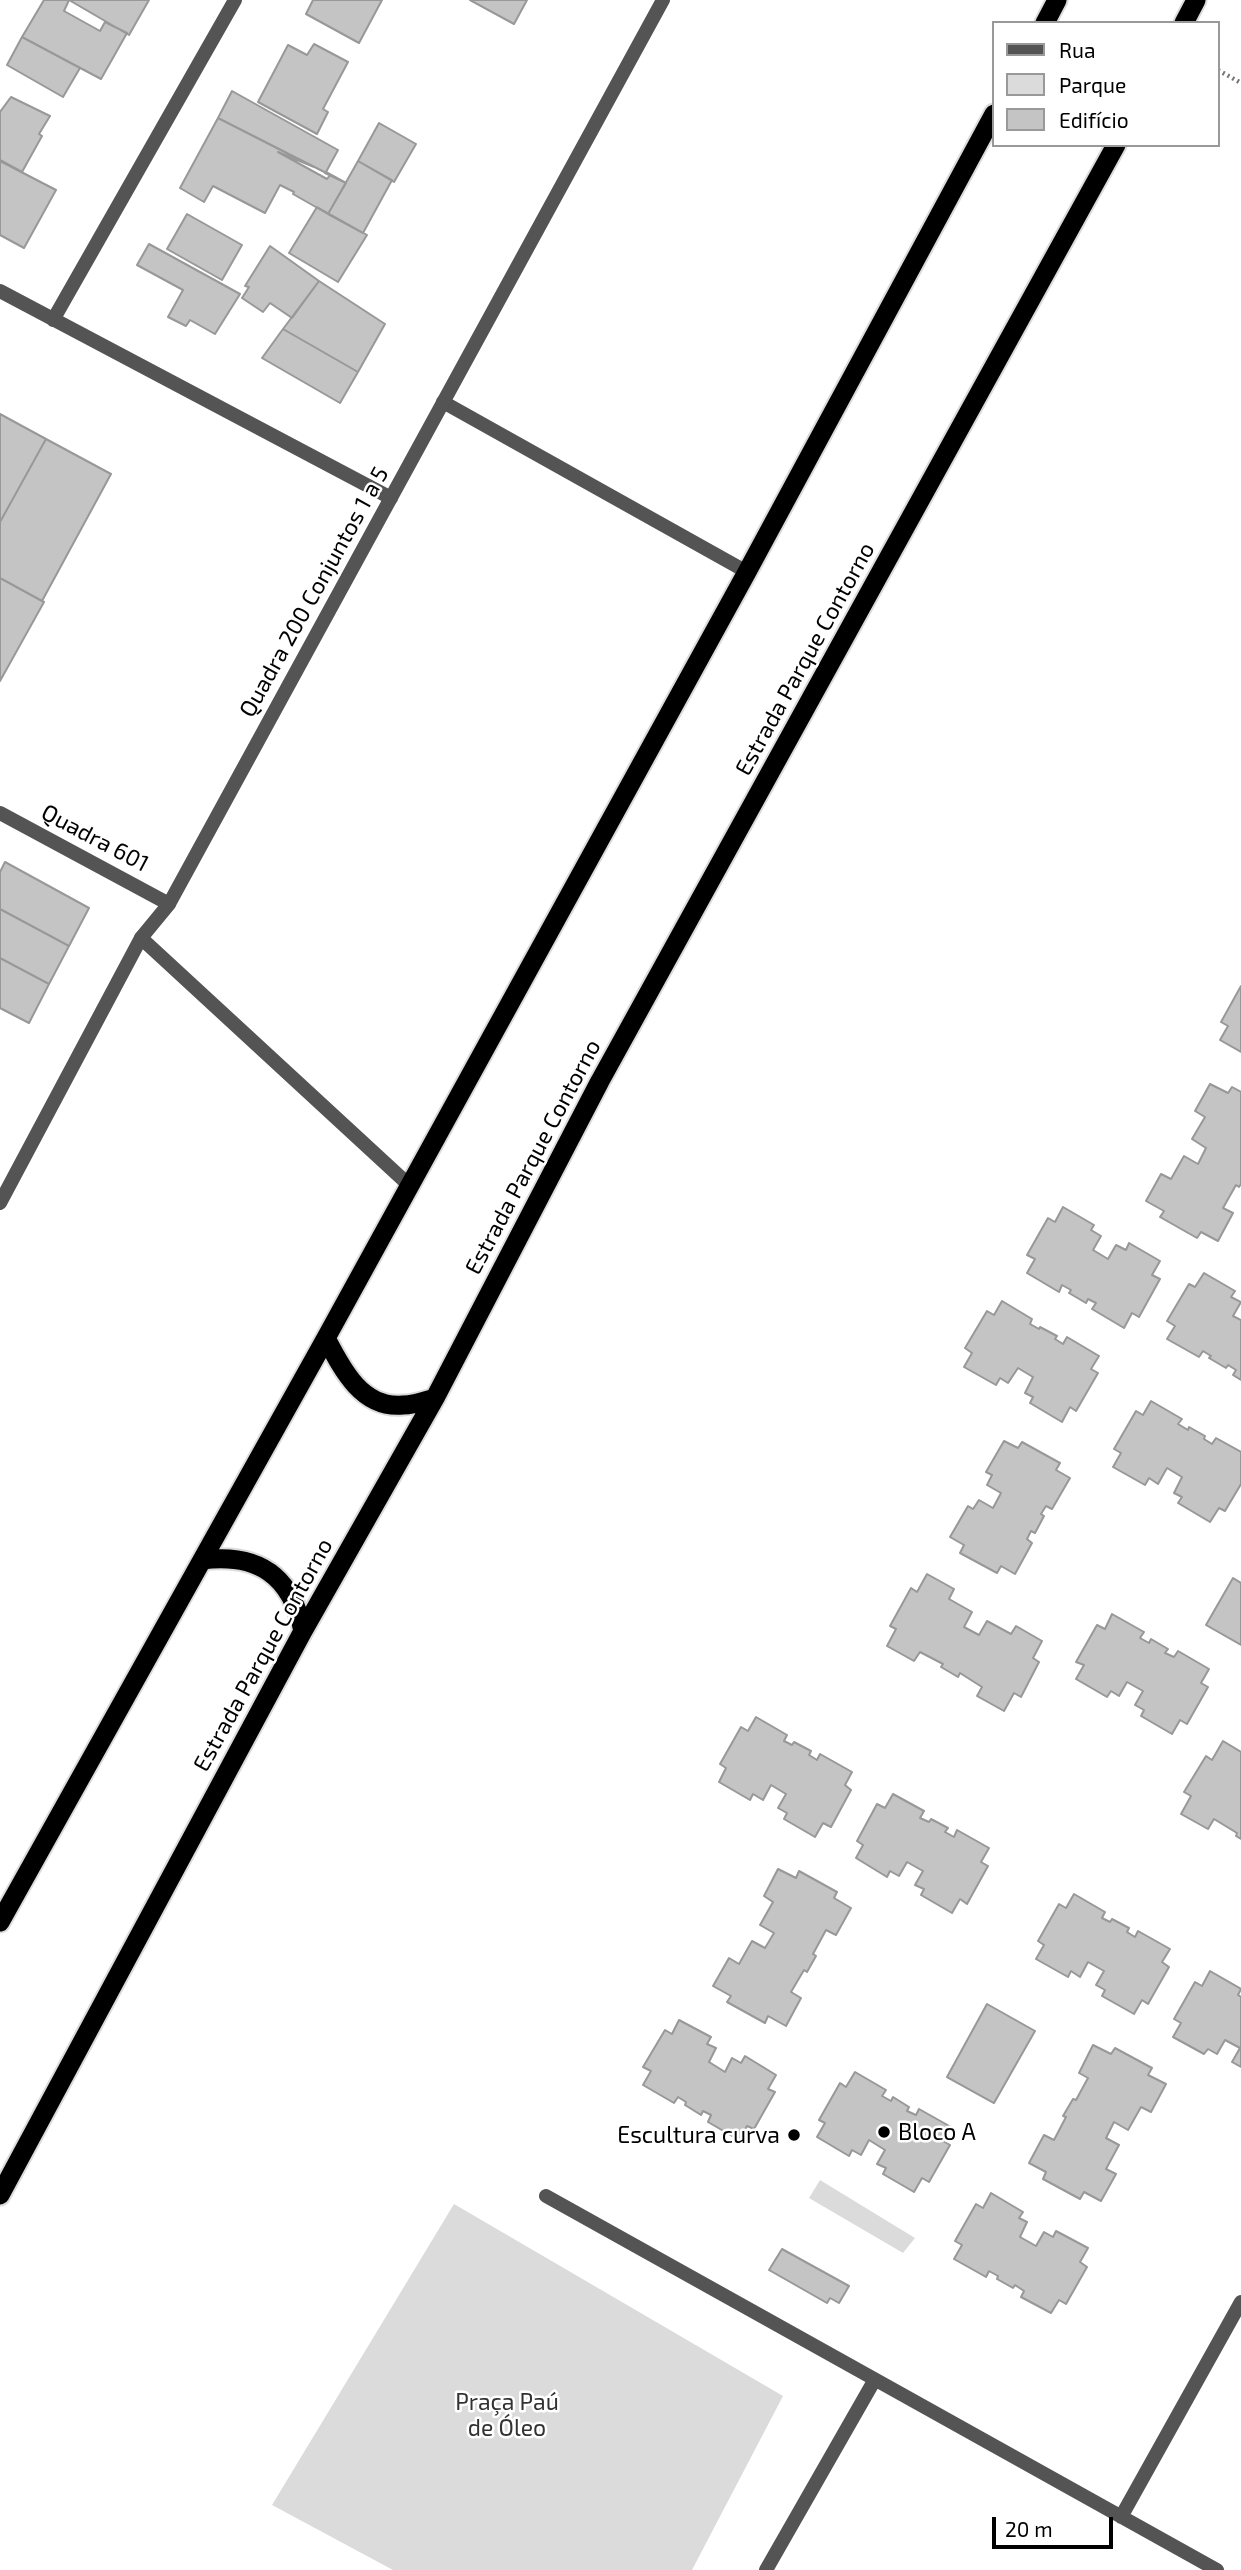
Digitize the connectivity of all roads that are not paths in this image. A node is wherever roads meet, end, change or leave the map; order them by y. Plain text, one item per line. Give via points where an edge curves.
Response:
1 (236, 0) edge
2 (663, 0) edge
3 (1057, 0) edge
4 (1196, 0) edge
5 (1046, 21) edge
6 (1185, 21) edge
7 (992, 118) edge
8 (1115, 147) edge
9 (0, 291) edge
10 (53, 320) junction
11 (443, 402) junction
12 (391, 498) junction
13 (747, 572) junction
14 (0, 813) edge
15 (169, 904) junction
16 (141, 938) junction
17 (410, 1186) junction
18 (0, 1203) edge
19 (326, 1338) junction
20 (435, 1398) junction
21 (202, 1560) junction
22 (303, 1631) junction
23 (0, 1922) edge
24 (0, 2195) edge
25 (546, 2196) dead end
26 (1241, 2302) edge
27 (874, 2381) junction
28 (1121, 2517) junction
29 (766, 2570) edge
30 (1217, 2570) edge

1 - 10 street
2 - 11 street, Quadra 200 Conjuntos 1 a 5
3 - 5 highway
4 - 6 highway
7 - 13 highway
8 - 20 highway, Estrada Parque Contorno via 600,1081
9 - 10 street
10 - 12 street
11 - 12 street, Quadra 200 Conjuntos 1 a 5
11 - 13 street
12 - 15 street, Quadra 200 Conjuntos 1 a 5
13 - 17 highway
14 - 15 street, Quadra 601
15 - 16 street, Quadra 200 Conjuntos 1 a 5
16 - 17 street
16 - 18 street, Quadra 200 Conjuntos 1 a 5
17 - 19 highway
19 - 20 highway via 344,1373 372,1398 404,1406
19 - 21 highway
20 - 22 highway, Estrada Parque Contorno
21 - 22 highway via 225,1557 269,1571 298,1608
21 - 23 highway
22 - 24 highway, Estrada Parque Contorno
25 - 27 street
26 - 28 street
27 - 28 street
27 - 29 street
28 - 30 street

